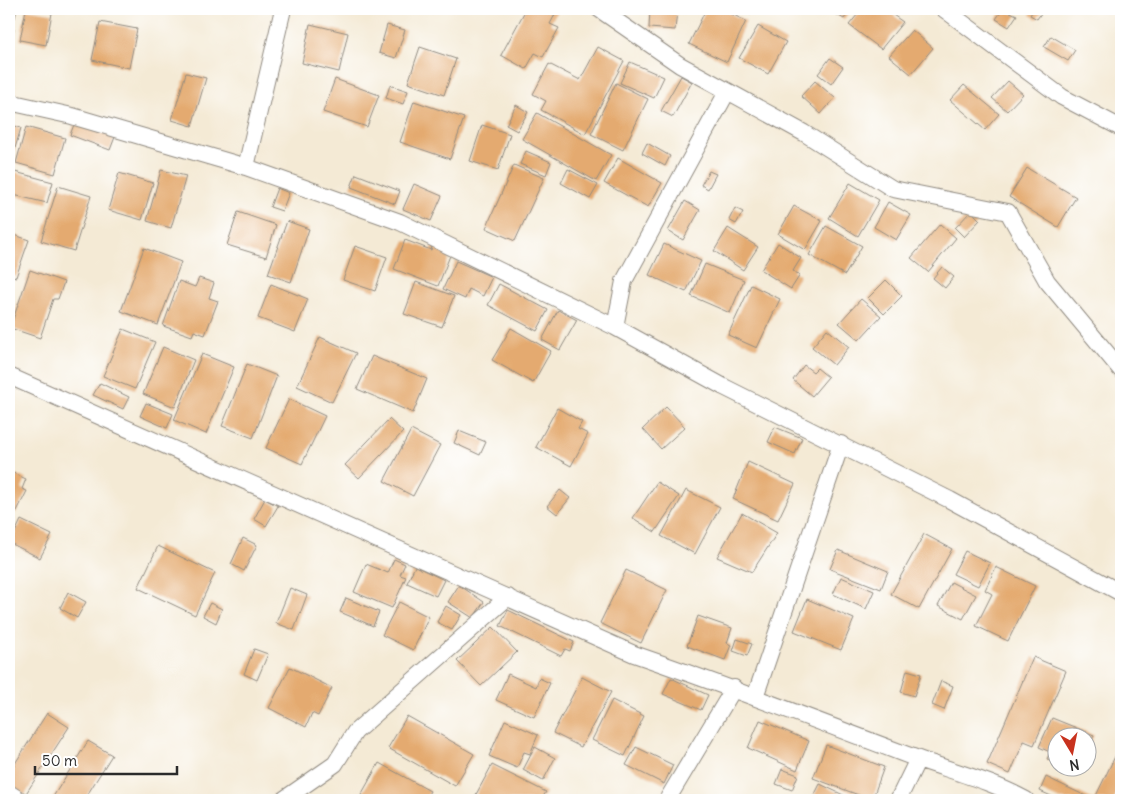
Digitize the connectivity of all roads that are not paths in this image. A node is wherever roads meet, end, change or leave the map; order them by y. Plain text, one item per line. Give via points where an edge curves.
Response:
1 (283, 9) edge
2 (599, 9) edge
3 (944, 9) edge
4 (727, 92) junction
5 (9, 102) edge
6 (1121, 128) edge
7 (246, 167) junction
8 (615, 327) junction
9 (1121, 370) edge
10 (9, 376) edge
11 (841, 444) junction
12 (1121, 593) edge
13 (508, 597) junction
14 (734, 688) junction
15 (755, 696) junction
16 (918, 759) junction
17 (9, 793) edge
18 (20, 800) edge
19 (284, 800) edge
20 (667, 800) edge
21 (898, 800) edge
22 (1026, 800) edge

1 - 7 street
2 - 4 street via 680,65
3 - 6 street via 1062,98
4 - 8 street via 624,281
4 - 9 street via 804,133 893,189 1008,212 1047,281
5 - 7 street via 72,116
7 - 8 street via 400,222
8 - 11 street via 724,387
10 - 13 street
11 - 12 street
11 - 15 street
13 - 14 street via 634,654
13 - 19 street via 356,732 335,764
14 - 15 street
14 - 20 street
15 - 16 street
16 - 21 street
16 - 22 street via 1003,787
17 - 18 street

